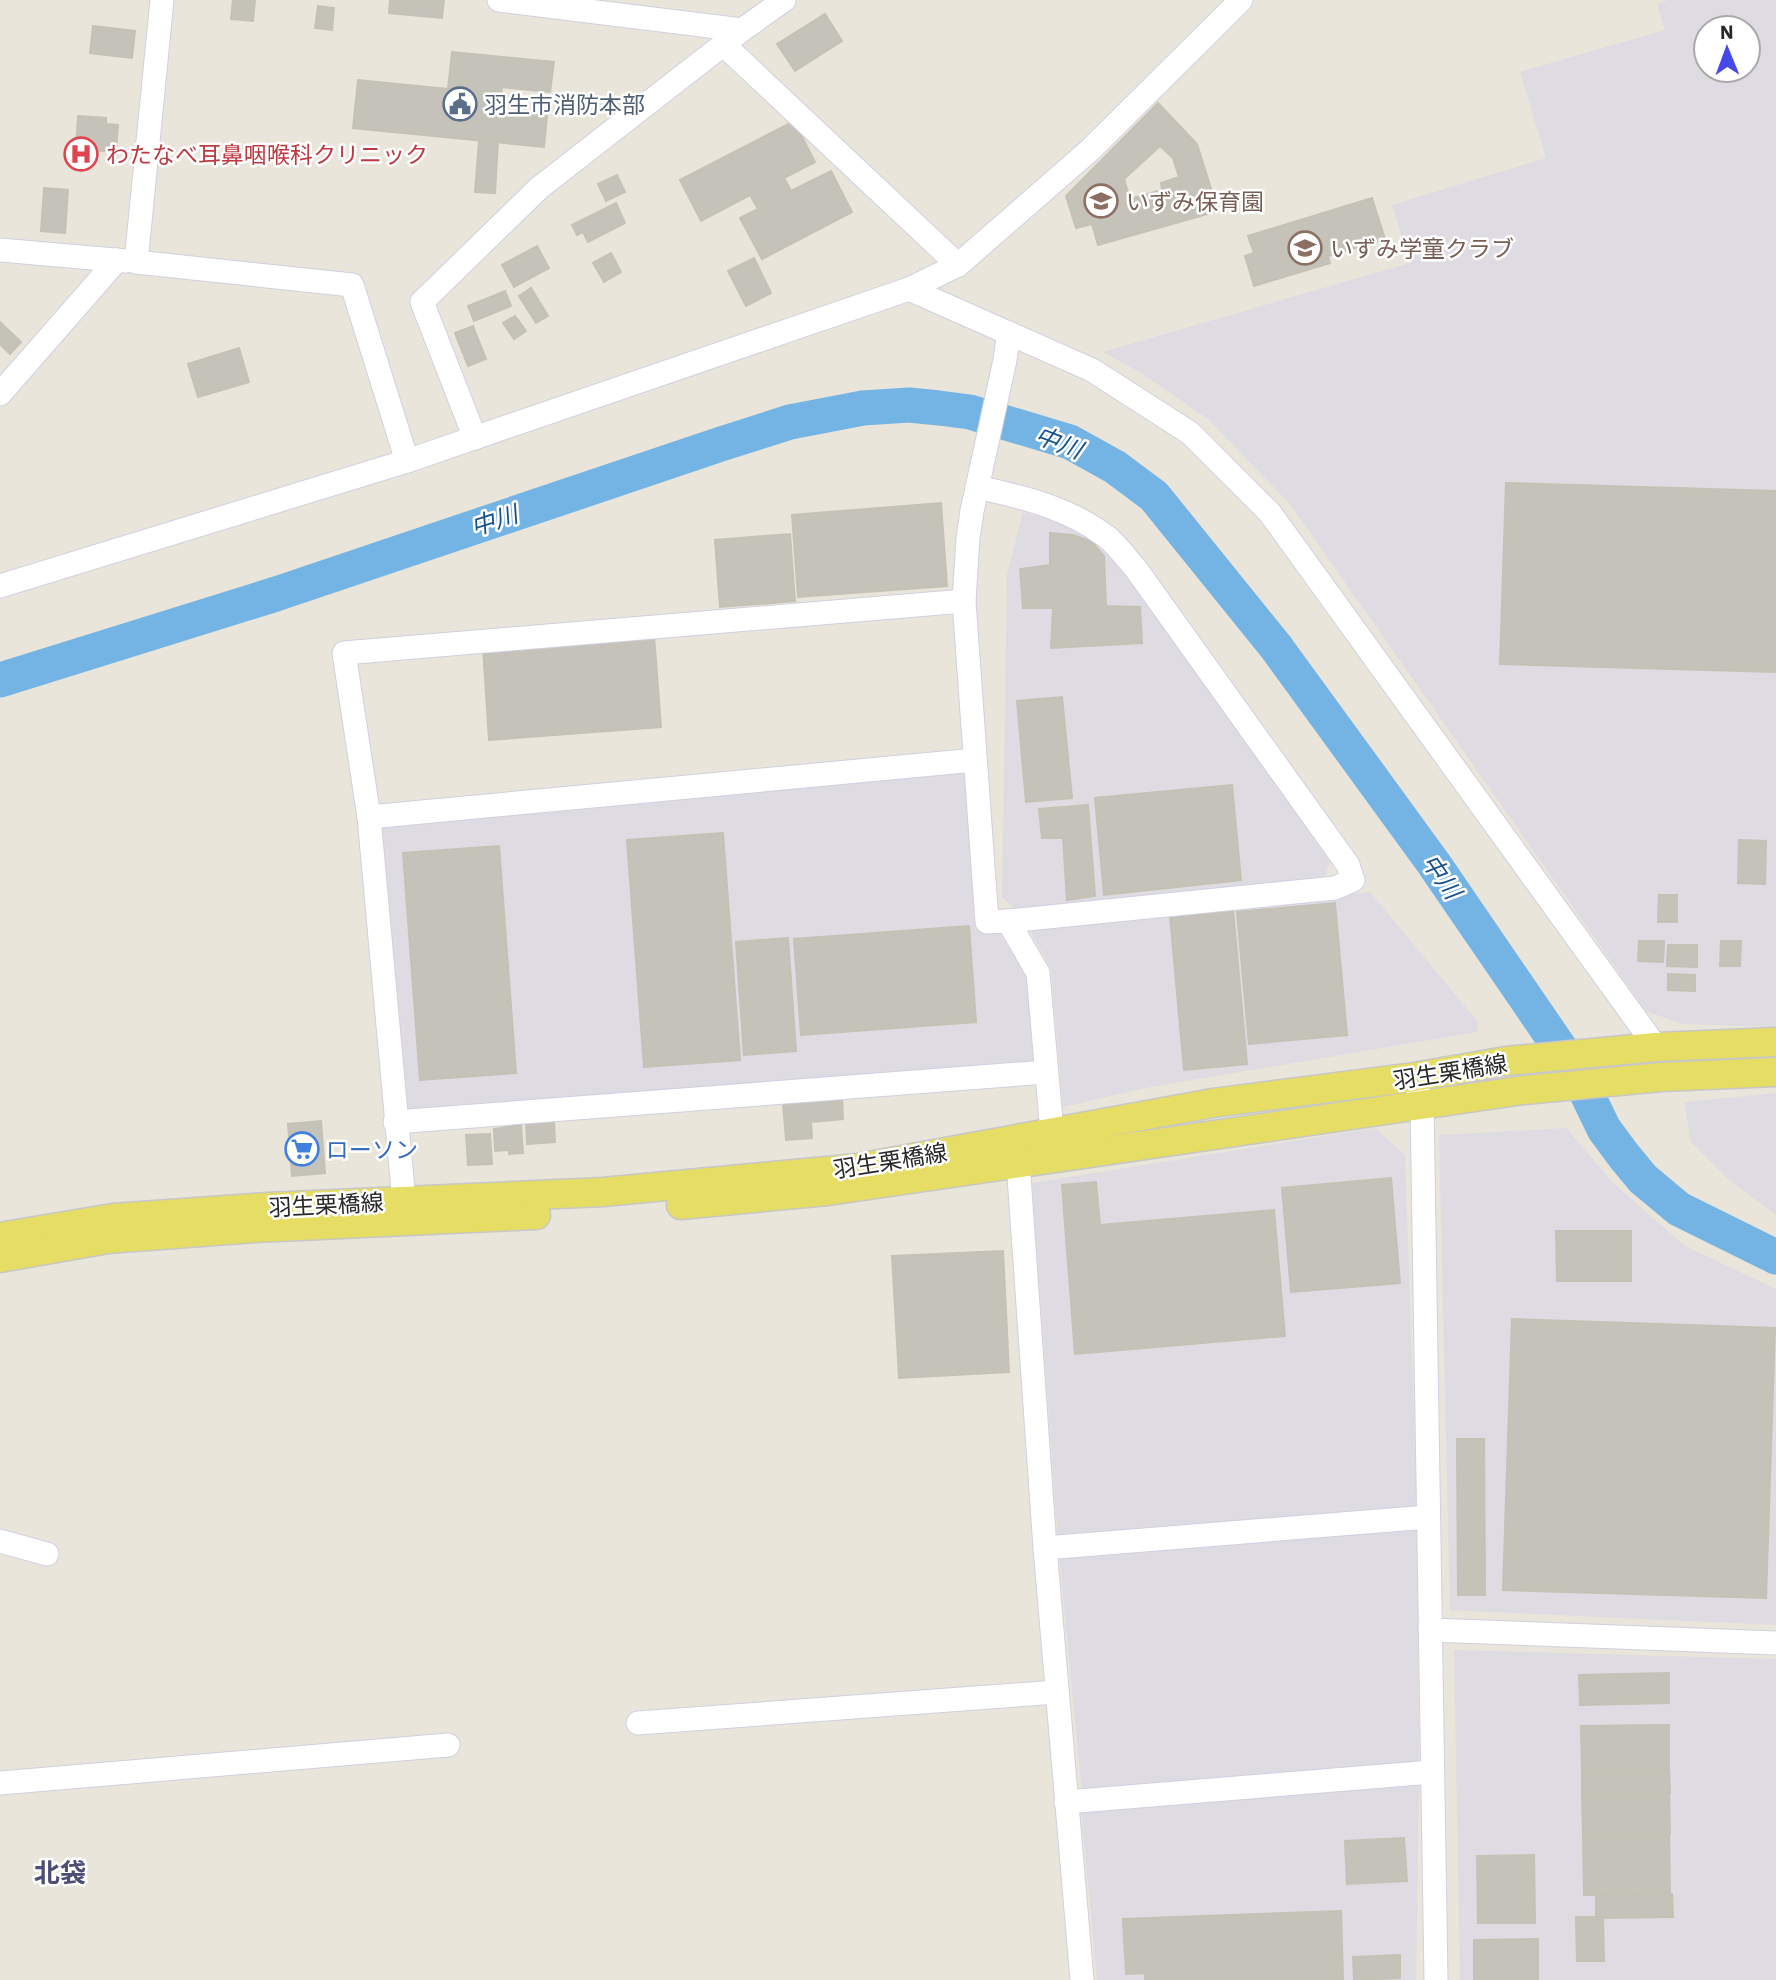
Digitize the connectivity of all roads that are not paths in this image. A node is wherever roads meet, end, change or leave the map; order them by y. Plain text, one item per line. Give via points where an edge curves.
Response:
1 (162, 0) edge
2 (499, 0) edge
3 (784, 0) edge
4 (1241, 0) edge
5 (742, 30) junction
6 (724, 45) junction
7 (0, 250) edge
8 (127, 261) junction
9 (958, 265) junction
10 (909, 289) junction
11 (1009, 333) junction
12 (0, 394) edge
13 (475, 438) junction
14 (407, 461) junction
15 (977, 487) junction
16 (0, 586) edge
17 (964, 601) junction
18 (975, 760) junction
19 (369, 817) junction
20 (1008, 921) junction
21 (1776, 1042) edge
22 (1648, 1048) junction
23 (1046, 1072) junction
24 (1776, 1072) edge
25 (1418, 1091) junction
26 (395, 1122) junction
27 (1052, 1132) junction
28 (1018, 1162) junction
29 (404, 1201) junction
30 (0, 1237) edge
31 (0, 1258) edge
32 (1428, 1517) junction
33 (0, 1541) edge
34 (1045, 1548) junction
35 (47, 1554) dead end
36 (1430, 1630) junction
37 (1776, 1643) edge
38 (1057, 1692) junction
39 (638, 1723) dead end
40 (448, 1745) dead end
41 (1432, 1772) junction
42 (0, 1783) edge
43 (1066, 1802) junction
44 (1082, 1980) edge
45 (1436, 1980) edge

1 - 8 street
2 - 5 street
3 - 5 street
4 - 9 street via 1090,150
5 - 6 street
6 - 9 street
6 - 13 street via 539,188 422,302
7 - 8 street
8 - 12 street
8 - 14 street via 352,285
9 - 10 street
10 - 11 street
10 - 13 street
11 - 15 street
11 - 22 street via 1093,370 1190,433 1270,513
13 - 14 street
14 - 16 street
15 - 17 street
15 - 20 street via 1063,512 1108,538 1136,569 1348,864 1353,880 1335,888
17 - 18 street
17 - 19 street via 344,653
18 - 19 street
18 - 20 street via 987,922
19 - 26 street
20 - 23 street via 1038,973
21 - 22 main road, 羽生栗橋線
22 - 25 main road, 羽生栗橋線 via 1506,1061
23 - 26 street
23 - 27 street
24 - 25 main road, 羽生栗橋線 via 1524,1090
25 - 27 main road, 羽生栗橋線 via 1213,1103
25 - 28 main road, 羽生栗橋線
25 - 32 street
26 - 29 street
27 - 29 main road, 羽生栗橋線 via 858,1168 603,1192
28 - 31 main road, 羽生栗橋線 via 828,1191 607,1212 108,1239
28 - 34 street
29 - 30 main road, 羽生栗橋線 via 113,1218
32 - 34 street
32 - 36 street
33 - 35 street
34 - 38 street
36 - 37 street
36 - 41 street
38 - 39 street
38 - 43 street
40 - 42 street
41 - 43 street
41 - 45 street
43 - 44 street

